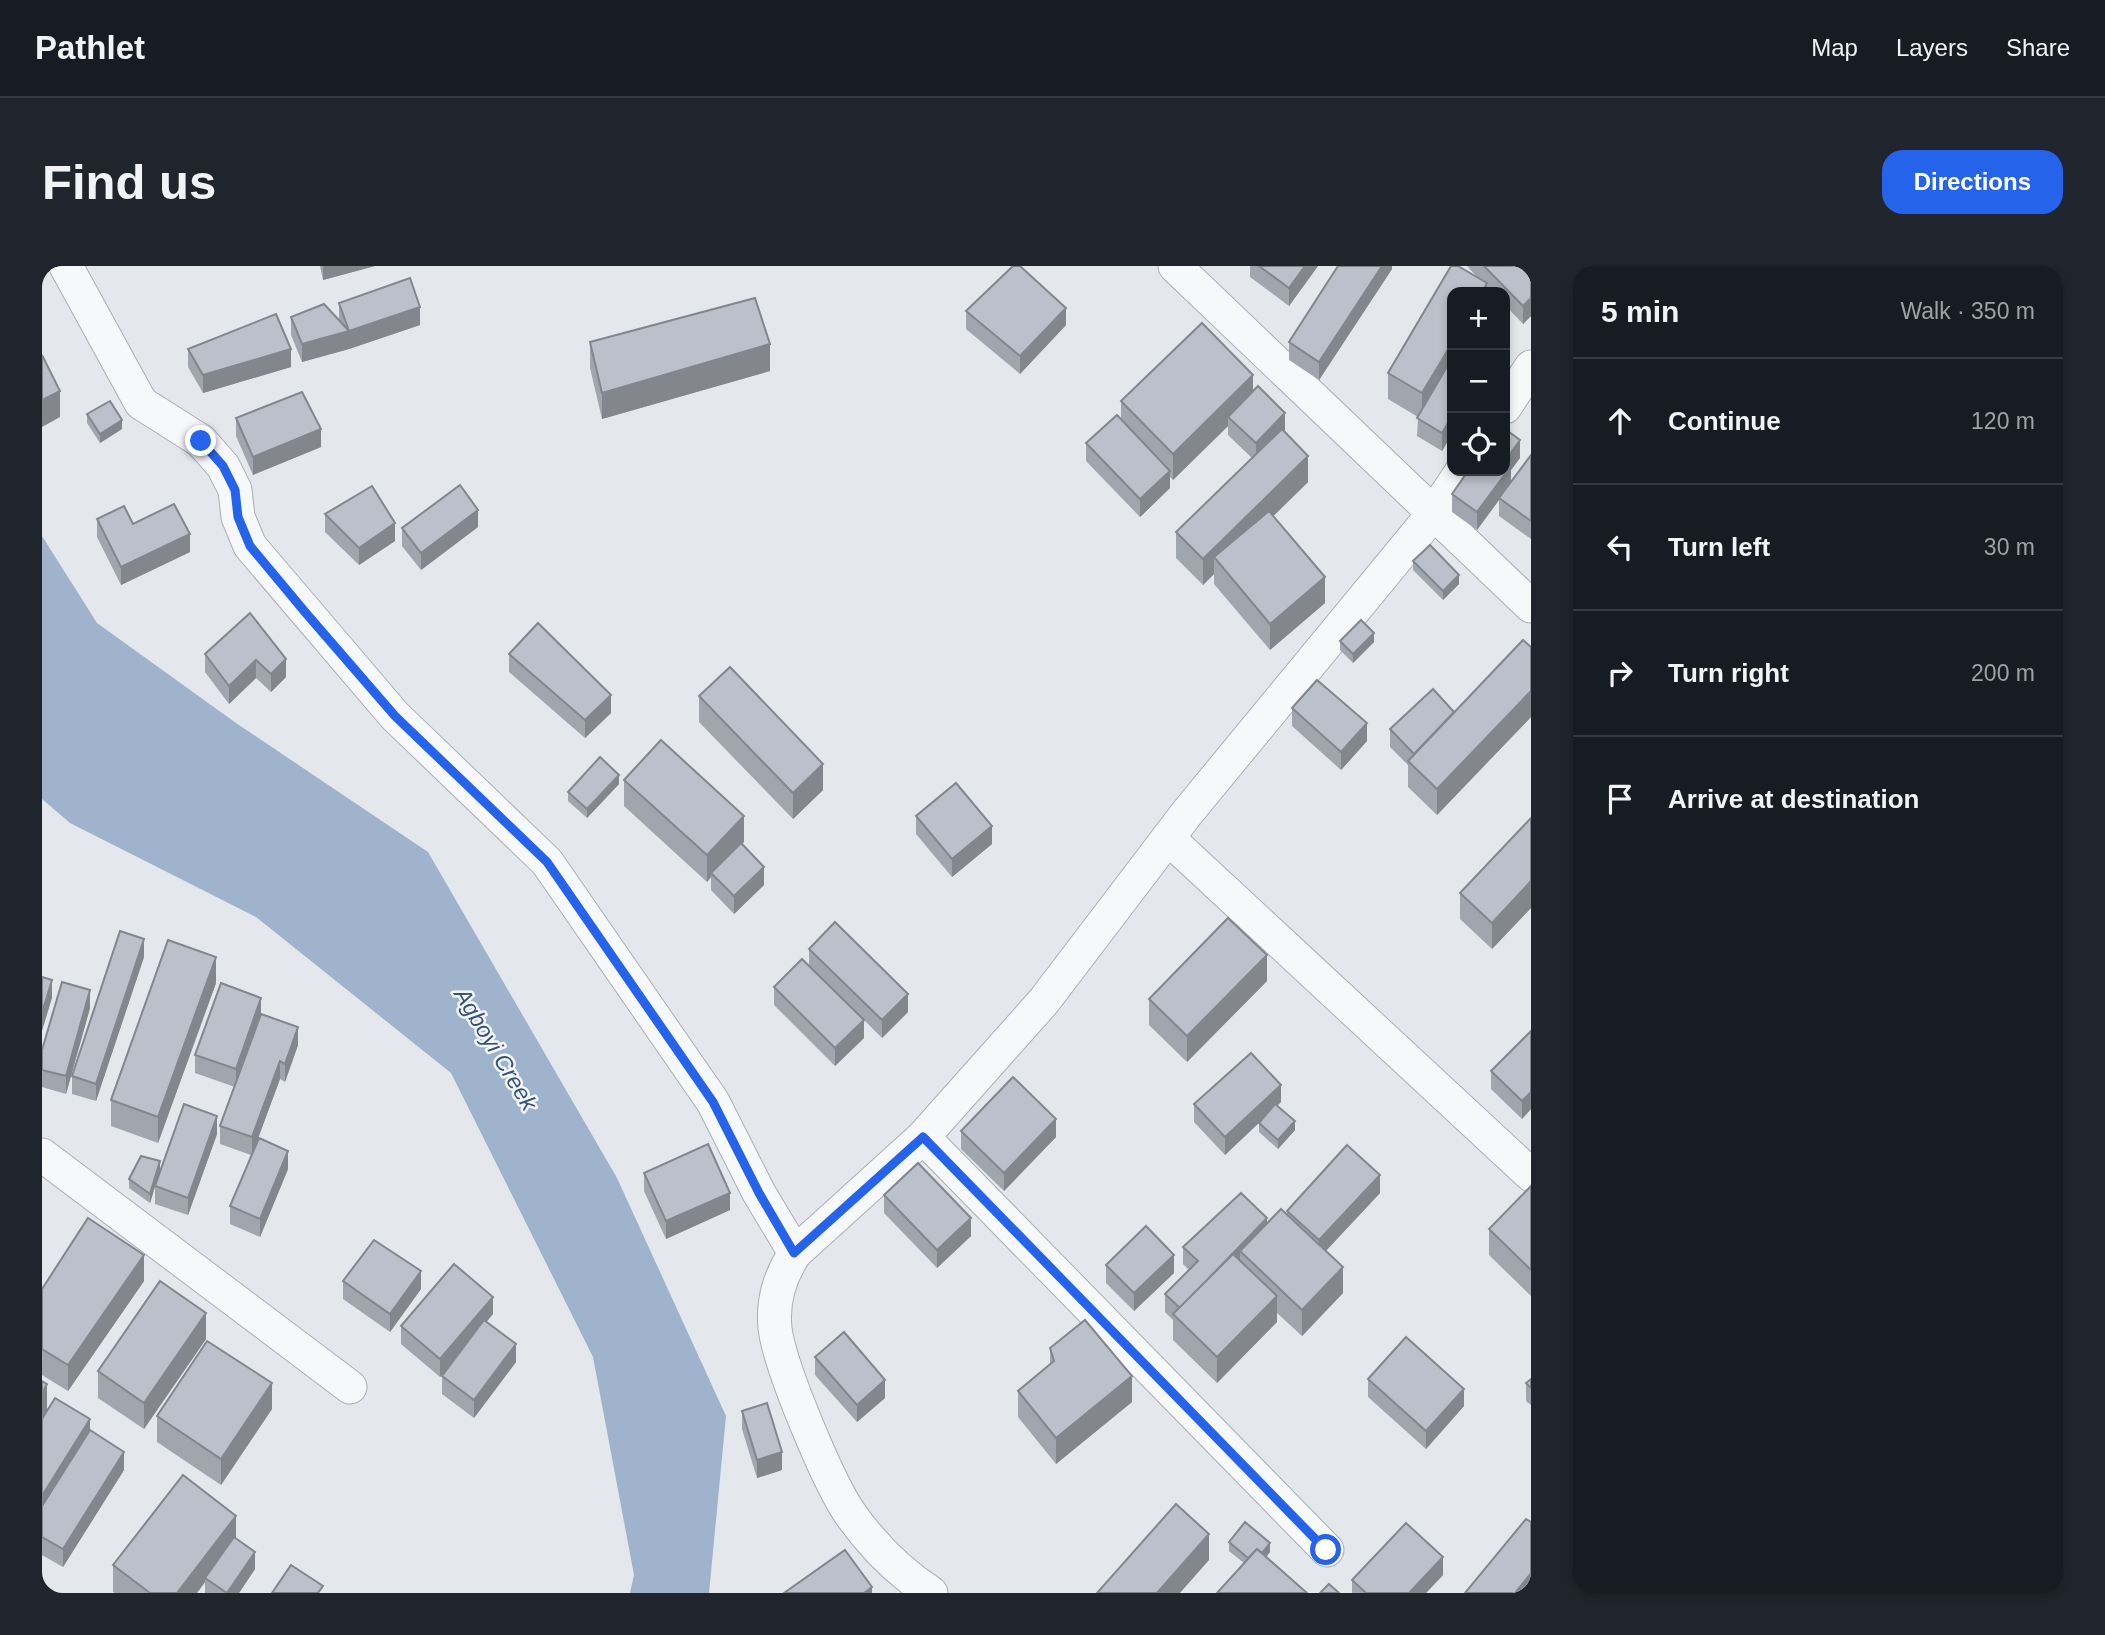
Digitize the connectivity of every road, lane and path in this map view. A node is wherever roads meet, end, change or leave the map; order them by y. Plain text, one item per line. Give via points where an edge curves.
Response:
1 (66, 266) edge
2 (1175, 266) edge
3 (1531, 367) edge
4 (1510, 399) edge
5 (1459, 476) edge
6 (1434, 513) junction
7 (1531, 606) edge
8 (1168, 838) junction
9 (923, 1137) junction
10 (42, 1155) edge
11 (1531, 1175) edge
12 (794, 1253) junction
13 (349, 1387) dead end
14 (1326, 1550) dead end
15 (930, 1593) edge

1 - 12 street via 141,403 201,441 223,466 235,490 238,517 250,546 395,716 547,862 713,1102
2 - 6 street
3 - 4 street
5 - 6 street
6 - 7 street
6 - 8 street
8 - 9 street via 1044,1001
8 - 11 street
9 - 12 street
9 - 14 street
10 - 13 street
12 - 15 street via 780,1275 776,1295 775,1327 781,1357 850,1513 876,1548

